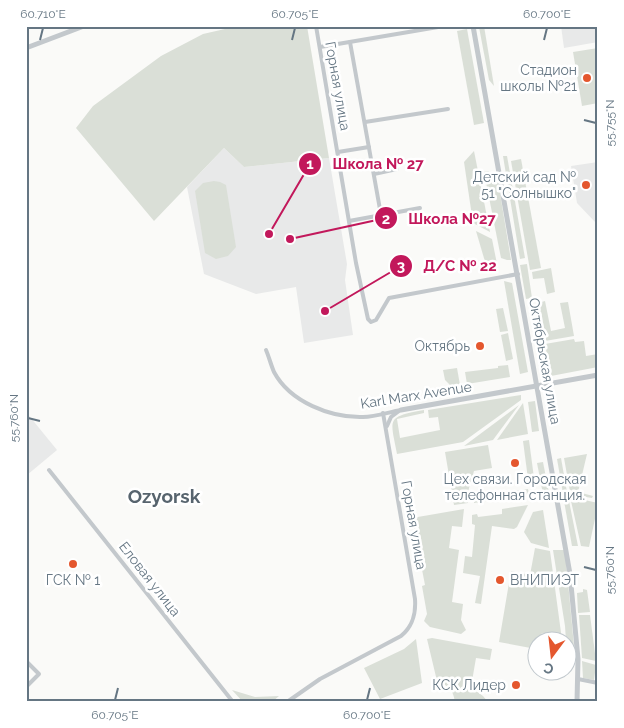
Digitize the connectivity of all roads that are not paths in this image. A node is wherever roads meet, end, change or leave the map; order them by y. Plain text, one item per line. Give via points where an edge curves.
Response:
1 (84, 26) edge
2 (316, 26) edge
3 (444, 26) edge
4 (473, 26) edge
5 (350, 42) junction
6 (320, 47) junction
7 (26, 48) edge
8 (448, 109) dead end
9 (365, 122) junction
10 (369, 147) junction
11 (338, 152) junction
12 (397, 169) dead end
13 (374, 174) junction
14 (420, 208) dead end
15 (381, 216) junction
16 (349, 221) junction
17 (518, 274) junction
18 (266, 350) dead end
19 (598, 375) edge
20 (538, 386) junction
21 (401, 410) junction
22 (383, 413) junction
23 (387, 432) junction
24 (49, 470) dead end
25 (26, 661) edge
26 (578, 679) junction
27 (598, 683) edge
28 (26, 687) edge
29 (233, 702) edge
30 (287, 702) edge
31 (577, 702) edge

1 - 7 street
2 - 6 street, Горная улица
3 - 5 street
4 - 17 street, Октябрьская улица
5 - 6 street
5 - 9 street
6 - 11 street, Горная улица
8 - 9 street
9 - 10 street
10 - 11 street
10 - 13 street
11 - 16 street, Горная улица
12 - 13 street
13 - 15 street
14 - 15 street
15 - 16 street
16 - 17 street, Горная улица via 363,298 371,322 376,320 389,298
17 - 20 street, Октябрьская улица
18 - 22 street, Karl Marx Avenue via 275,373 293,395 311,406 335,414 363,417
19 - 20 street, Karl Marx Avenue
20 - 21 street, Karl Marx Avenue
20 - 26 street, Октябрьская улица via 570,574
21 - 22 street, Karl Marx Avenue
21 - 23 street via 388,421
22 - 23 street, Горная улица
23 - 30 street, Горная улица via 415,599 414,617 401,636 320,680
24 - 29 street, Еловая улица
25 - 28 street via 39,674
26 - 27 street
26 - 31 street, Октябрьская улица

